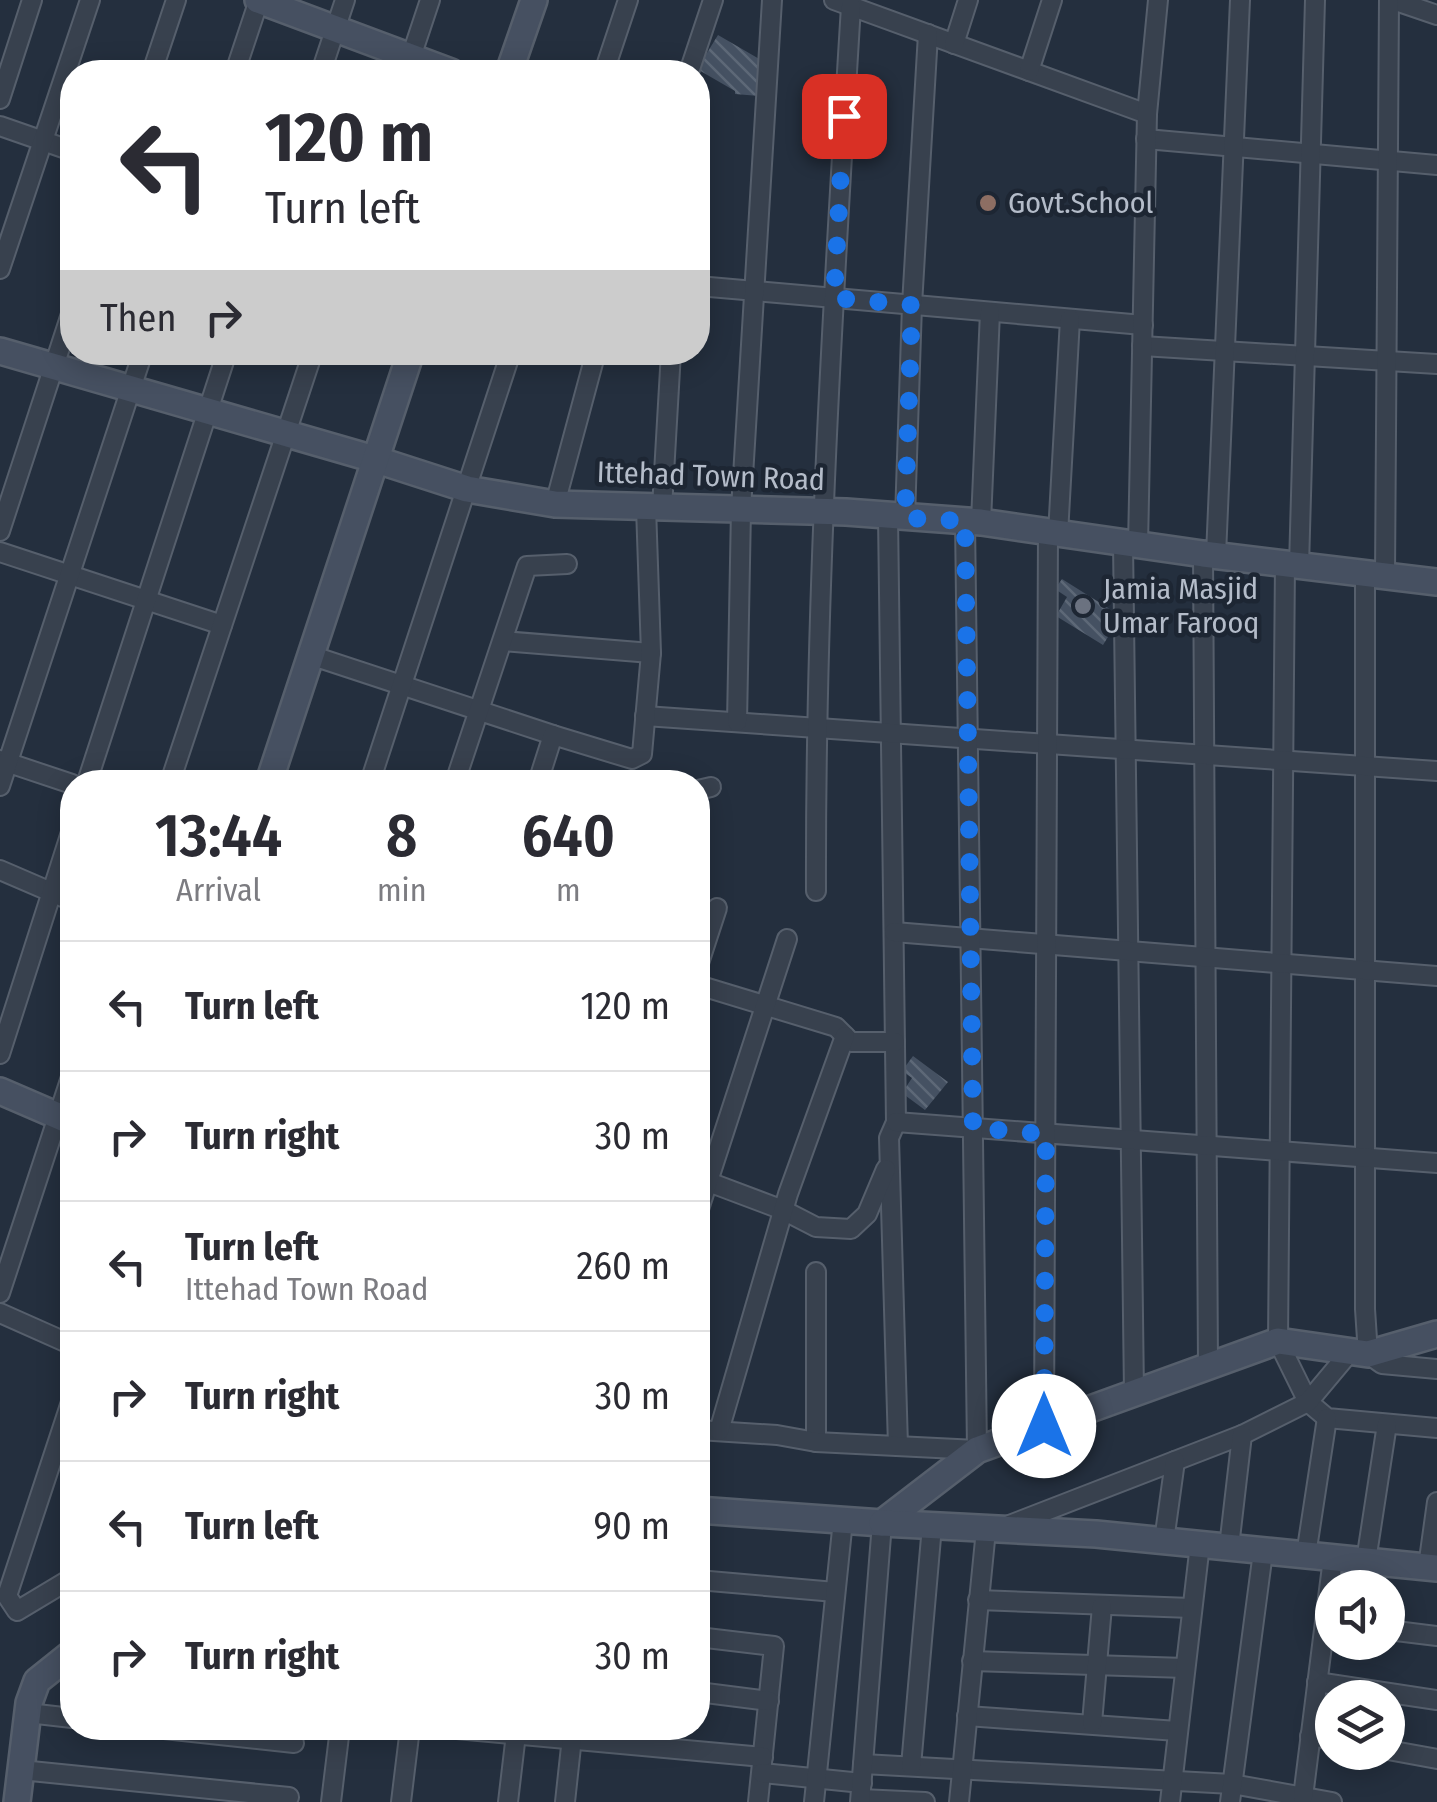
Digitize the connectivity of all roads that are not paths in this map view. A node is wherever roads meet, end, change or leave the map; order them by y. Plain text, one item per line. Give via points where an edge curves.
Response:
1 (32, 0) edge
2 (90, 0) edge
3 (176, 0) edge
4 (259, 0) edge
5 (345, 0) edge
6 (430, 0) edge
7 (534, 0) edge
8 (628, 0) edge
9 (713, 0) edge
10 (772, 0) edge
11 (968, 0) edge
12 (1052, 0) edge
13 (1158, 0) edge
14 (1240, 0) edge
15 (1315, 0) edge
16 (1391, 0) edge
17 (842, 3) edge
18 (880, 8) edge
19 (1437, 15) edge
20 (335, 29) junction
21 (928, 34) junction
22 (954, 44) junction
23 (70, 60) edge
24 (156, 60) edge
25 (239, 60) edge
26 (325, 60) edge
27 (399, 60) edge
28 (411, 60) edge
29 (513, 60) edge
30 (608, 60) edge
31 (693, 60) edge
32 (1029, 71) junction
33 (60, 90) edge
34 (0, 98) edge
35 (1147, 114) junction
36 (0, 126) edge
37 (1146, 139) junction
38 (43, 141) junction
39 (60, 147) edge
40 (1234, 147) junction
41 (1311, 154) junction
42 (1389, 160) junction
43 (1437, 165) edge
44 (0, 269) edge
45 (710, 287) edge
46 (753, 291) junction
47 (834, 298) junction
48 (912, 305) junction
49 (990, 312) junction
50 (1070, 319) junction
51 (1143, 326) junction
52 (1142, 346) junction
53 (60, 348) edge
54 (0, 350) edge
55 (1226, 351) junction
56 (1307, 356) junction
57 (1387, 360) junction
58 (1437, 364) edge
59 (138, 365) edge
60 (223, 365) edge
61 (309, 365) edge
62 (407, 365) edge
63 (508, 365) edge
64 (592, 365) edge
65 (670, 365) edge
66 (54, 367) junction
67 (130, 390) junction
68 (207, 412) junction
69 (286, 434) junction
70 (374, 459) junction
71 (467, 489) junction
72 (555, 504) junction
73 (654, 507) junction
74 (741, 510) junction
75 (821, 512) junction
76 (897, 517) junction
77 (973, 522) junction
78 (0, 530) edge
79 (1053, 533) junction
80 (1131, 544) junction
81 (0, 552) edge
82 (1210, 555) junction
83 (568, 564) dead end
84 (1292, 565) junction
85 (1375, 574) junction
86 (70, 575) junction
87 (1437, 582) edge
88 (146, 600) junction
89 (222, 625) junction
90 (503, 641) junction
91 (651, 652) junction
92 (310, 655) junction
93 (402, 686) junction
94 (480, 711) junction
95 (645, 716) junction
96 (737, 722) junction
97 (815, 728) junction
98 (890, 733) junction
99 (554, 735) junction
100 (967, 738) junction
101 (1047, 744) junction
102 (1126, 749) junction
103 (1204, 754) junction
104 (1284, 760) junction
105 (4, 761) edge
106 (1364, 766) junction
107 (92, 770) edge
108 (174, 770) edge
109 (273, 770) edge
110 (374, 770) edge
111 (460, 770) edge
112 (542, 770) edge
113 (1437, 771) edge
114 (60, 780) edge
115 (0, 786) edge
116 (60, 867) edge
117 (0, 870) edge
118 (816, 891) dead end
119 (52, 893) junction
120 (60, 896) edge
121 (717, 908) dead end
122 (710, 929) edge
123 (894, 932) junction
124 (970, 938) junction
125 (787, 939) dead end
126 (1046, 944) junction
127 (1128, 951) junction
128 (1206, 957) junction
129 (1282, 963) junction
130 (1363, 970) junction
131 (1437, 976) edge
132 (710, 990) edge
133 (764, 1006) junction
134 (845, 1036) junction
135 (895, 1042) junction
136 (0, 1054) edge
137 (0, 1090) edge
138 (60, 1117) edge
139 (896, 1122) junction
140 (973, 1128) junction
141 (1046, 1134) junction
142 (60, 1136) edge
143 (1131, 1140) junction
144 (1206, 1146) junction
145 (1281, 1152) junction
146 (710, 1158) edge
147 (1365, 1158) junction
148 (890, 1160) junction
149 (1437, 1163) edge
150 (710, 1183) edge
151 (783, 1210) junction
152 (816, 1272) dead end
153 (0, 1293) edge
154 (0, 1313) edge
155 (1437, 1334) edge
156 (60, 1340) edge
157 (1278, 1340) junction
158 (1358, 1354) junction
159 (1208, 1366) junction
160 (1437, 1369) edge
161 (1134, 1393) junction
162 (1308, 1402) junction
163 (1327, 1418) junction
164 (1387, 1424) junction
165 (1044, 1426) junction
166 (1437, 1428) edge
167 (710, 1431) edge
168 (719, 1432) junction
169 (1242, 1435) junction
170 (60, 1436) edge
171 (816, 1442) junction
172 (898, 1446) junction
173 (976, 1450) junction
174 (1175, 1461) junction
175 (1437, 1502) edge
176 (710, 1511) edge
177 (844, 1520) junction
178 (882, 1523) junction
179 (932, 1526) junction
180 (990, 1530) junction
181 (1164, 1541) junction
182 (1200, 1544) junction
183 (1229, 1548) junction
184 (1264, 1552) junction
185 (1306, 1555) junction
186 (1333, 1558) junction
187 (1366, 1561) junction
188 (1432, 1568) edge
189 (1332, 1570) edge
190 (710, 1581) edge
191 (60, 1585) edge
192 (835, 1592) junction
193 (978, 1600) junction
194 (1102, 1606) junction
195 (1191, 1608) junction
196 (1405, 1632) edge
197 (1437, 1636) edge
198 (710, 1638) edge
199 (972, 1660) junction
200 (60, 1664) edge
201 (1097, 1664) junction
202 (1184, 1668) junction
203 (710, 1693) edge
204 (1405, 1695) edge
205 (1315, 1697) edge
206 (769, 1700) junction
207 (1437, 1700) edge
208 (28, 1714) junction
209 (967, 1716) junction
210 (60, 1717) edge
211 (1092, 1723) junction
212 (1178, 1731) junction
213 (1310, 1736) junction
214 (1315, 1737) edge
215 (266, 1740) edge
216 (339, 1740) edge
217 (409, 1740) edge
218 (516, 1740) edge
219 (571, 1740) edge
220 (614, 1740) edge
221 (294, 1743) dead end
222 (1405, 1753) edge
223 (1437, 1759) edge
224 (863, 1764) junction
225 (762, 1765) junction
226 (911, 1766) junction
227 (962, 1769) junction
228 (21, 1770) junction
229 (816, 1779) junction
230 (1172, 1781) junction
231 (1231, 1793) edge
232 (861, 1795) edge
233 (289, 1797) dead end
234 (1303, 1797) junction
235 (514, 1801) edge
236 (17, 1802) edge
237 (331, 1802) edge
238 (401, 1802) edge
239 (565, 1802) edge
240 (758, 1802) edge
241 (814, 1802) edge
242 (909, 1802) edge
243 (925, 1802) edge
244 (959, 1802) edge
245 (1170, 1802) edge
246 (1332, 1802) edge

1 - 34 street
2 - 23 street
3 - 24 street
4 - 20 street
4 - 25 street
5 - 20 street
6 - 28 street
7 - 29 street
8 - 30 street
9 - 31 street
10 - 46 street
11 - 22 street
12 - 32 street
13 - 35 street
14 - 40 street
15 - 41 street
16 - 19 street
16 - 42 street
17 - 18 street
17 - 47 street
18 - 21 street
20 - 26 street
20 - 27 street
21 - 22 street
21 - 48 street
22 - 32 street
32 - 35 street
33 - 38 street
35 - 37 street
36 - 38 street
37 - 40 street
37 - 51 street
38 - 39 street
38 - 44 street
40 - 41 street
40 - 55 street
41 - 42 street
41 - 56 street
42 - 43 street
42 - 57 street
45 - 46 street
46 - 47 street
46 - 74 street
47 - 48 street
47 - 75 street
48 - 49 street
48 - 76 street
49 - 50 street
49 - 77 street
50 - 51 street
50 - 79 street
51 - 52 street
52 - 55 street
52 - 80 street
53 - 66 street
54 - 66 street, Ittehad Town Road
55 - 56 street
55 - 82 street
56 - 57 street
56 - 84 street
57 - 58 street
57 - 85 street
59 - 67 street
60 - 68 street
61 - 69 street
62 - 70 street
63 - 71 street
64 - 72 street
65 - 73 street
66 - 67 street, Ittehad Town Road
66 - 78 street
67 - 68 street, Ittehad Town Road
67 - 86 street
68 - 69 street, Ittehad Town Road
68 - 88 street
69 - 70 street, Ittehad Town Road
69 - 89 street
70 - 71 street, Ittehad Town Road
70 - 92 street
71 - 72 street, Ittehad Town Road
71 - 93 street
72 - 73 street, Ittehad Town Road
73 - 74 street, Ittehad Town Road
73 - 91 street
74 - 75 street, Ittehad Town Road
74 - 96 street
75 - 76 street, Ittehad Town Road
75 - 97 street
76 - 77 street, Ittehad Town Road
76 - 98 street
77 - 79 street, Ittehad Town Road
77 - 100 street
79 - 80 street, Ittehad Town Road
79 - 101 street
80 - 82 street, Ittehad Town Road
80 - 102 street
81 - 86 street
82 - 84 street, Ittehad Town Road
82 - 103 street
83 - 90 street via 528,566
84 - 85 street, Ittehad Town Road
84 - 104 street
85 - 87 street, Ittehad Town Road
85 - 106 street
86 - 88 street
86 - 105 street
88 - 89 street
88 - 107 street
89 - 108 street
90 - 91 street
90 - 94 street
91 - 95 street
92 - 93 street
92 - 109 street
93 - 94 street
93 - 110 street
94 - 99 street
94 - 111 street
95 - 96 street
95 - 99 street via 642,754 632,759
96 - 97 street
97 - 98 street
97 - 118 street
98 - 100 street
98 - 123 street
99 - 112 street
100 - 101 street
100 - 124 street
101 - 102 street
101 - 126 street
102 - 103 street
102 - 127 street
103 - 104 street
103 - 128 street
104 - 106 street
104 - 129 street
105 - 114 street
105 - 115 street
106 - 113 street
106 - 130 street
116 - 119 street
117 - 119 street
119 - 120 street
119 - 136 street
121 - 122 street
123 - 124 street
123 - 135 street
124 - 126 street
124 - 140 street
125 - 133 street
126 - 127 street
126 - 141 street
127 - 128 street
127 - 143 street
128 - 129 street
128 - 144 street
129 - 130 street
129 - 145 street
130 - 131 street
130 - 147 street
132 - 133 street
133 - 134 street via 836,1027
133 - 146 street
134 - 135 street via 850,1042
134 - 151 street
135 - 139 street
137 - 138 street
139 - 140 street
139 - 148 street
140 - 141 street
140 - 173 street
141 - 143 street
141 - 165 street
142 - 153 street
143 - 144 street
143 - 161 street
144 - 145 street
144 - 159 street
145 - 147 street
145 - 157 street
147 - 149 street
147 - 158 street via 1365,1309
148 - 151 street via 867,1214 851,1229 816,1226
148 - 172 street
150 - 151 street
151 - 168 street
152 - 171 street
154 - 156 street
155 - 158 street
157 - 158 street
157 - 159 street
157 - 162 street
158 - 160 street via 1382,1364
158 - 162 street
159 - 161 street
161 - 165 street
162 - 163 street
162 - 169 street
163 - 164 street
163 - 185 street
164 - 166 street
164 - 187 street
165 - 173 street
167 - 168 street
168 - 171 street
169 - 174 street
169 - 183 street
170 - 191 street via 7,1596 17,1611
171 - 172 street
172 - 173 street
173 - 178 street
174 - 180 street
174 - 181 street
175 - 188 street
176 - 177 street
177 - 178 street
177 - 192 street
178 - 179 street
178 - 224 street
179 - 180 street
179 - 226 street
180 - 181 street
180 - 193 street
181 - 182 street
182 - 183 street
182 - 195 street
183 - 184 street
184 - 185 street
184 - 231 street
185 - 186 street
186 - 187 street
186 - 189 street
187 - 188 street
190 - 192 street
192 - 229 street
193 - 194 street
193 - 199 street
194 - 195 street
194 - 201 street
195 - 202 street
196 - 197 street
198 - 206 street via 774,1646
199 - 201 street
199 - 209 street
200 - 208 street via 37,1682
201 - 202 street
201 - 211 street
202 - 212 street
203 - 206 street
204 - 207 street
205 - 213 street
206 - 225 street
208 - 210 street
208 - 228 street
209 - 211 street
209 - 227 street
211 - 212 street
212 - 230 street
213 - 214 street
213 - 234 street
215 - 221 street
216 - 237 street
217 - 238 street
218 - 235 street
219 - 239 street
220 - 225 street
222 - 223 street
224 - 226 street
224 - 232 street
225 - 229 street
225 - 240 street
226 - 227 street
227 - 230 street
227 - 244 street
228 - 233 street
228 - 236 street
229 - 232 street
229 - 241 street
230 - 231 street
230 - 245 street
231 - 234 street
232 - 242 street
234 - 246 street
242 - 243 street

